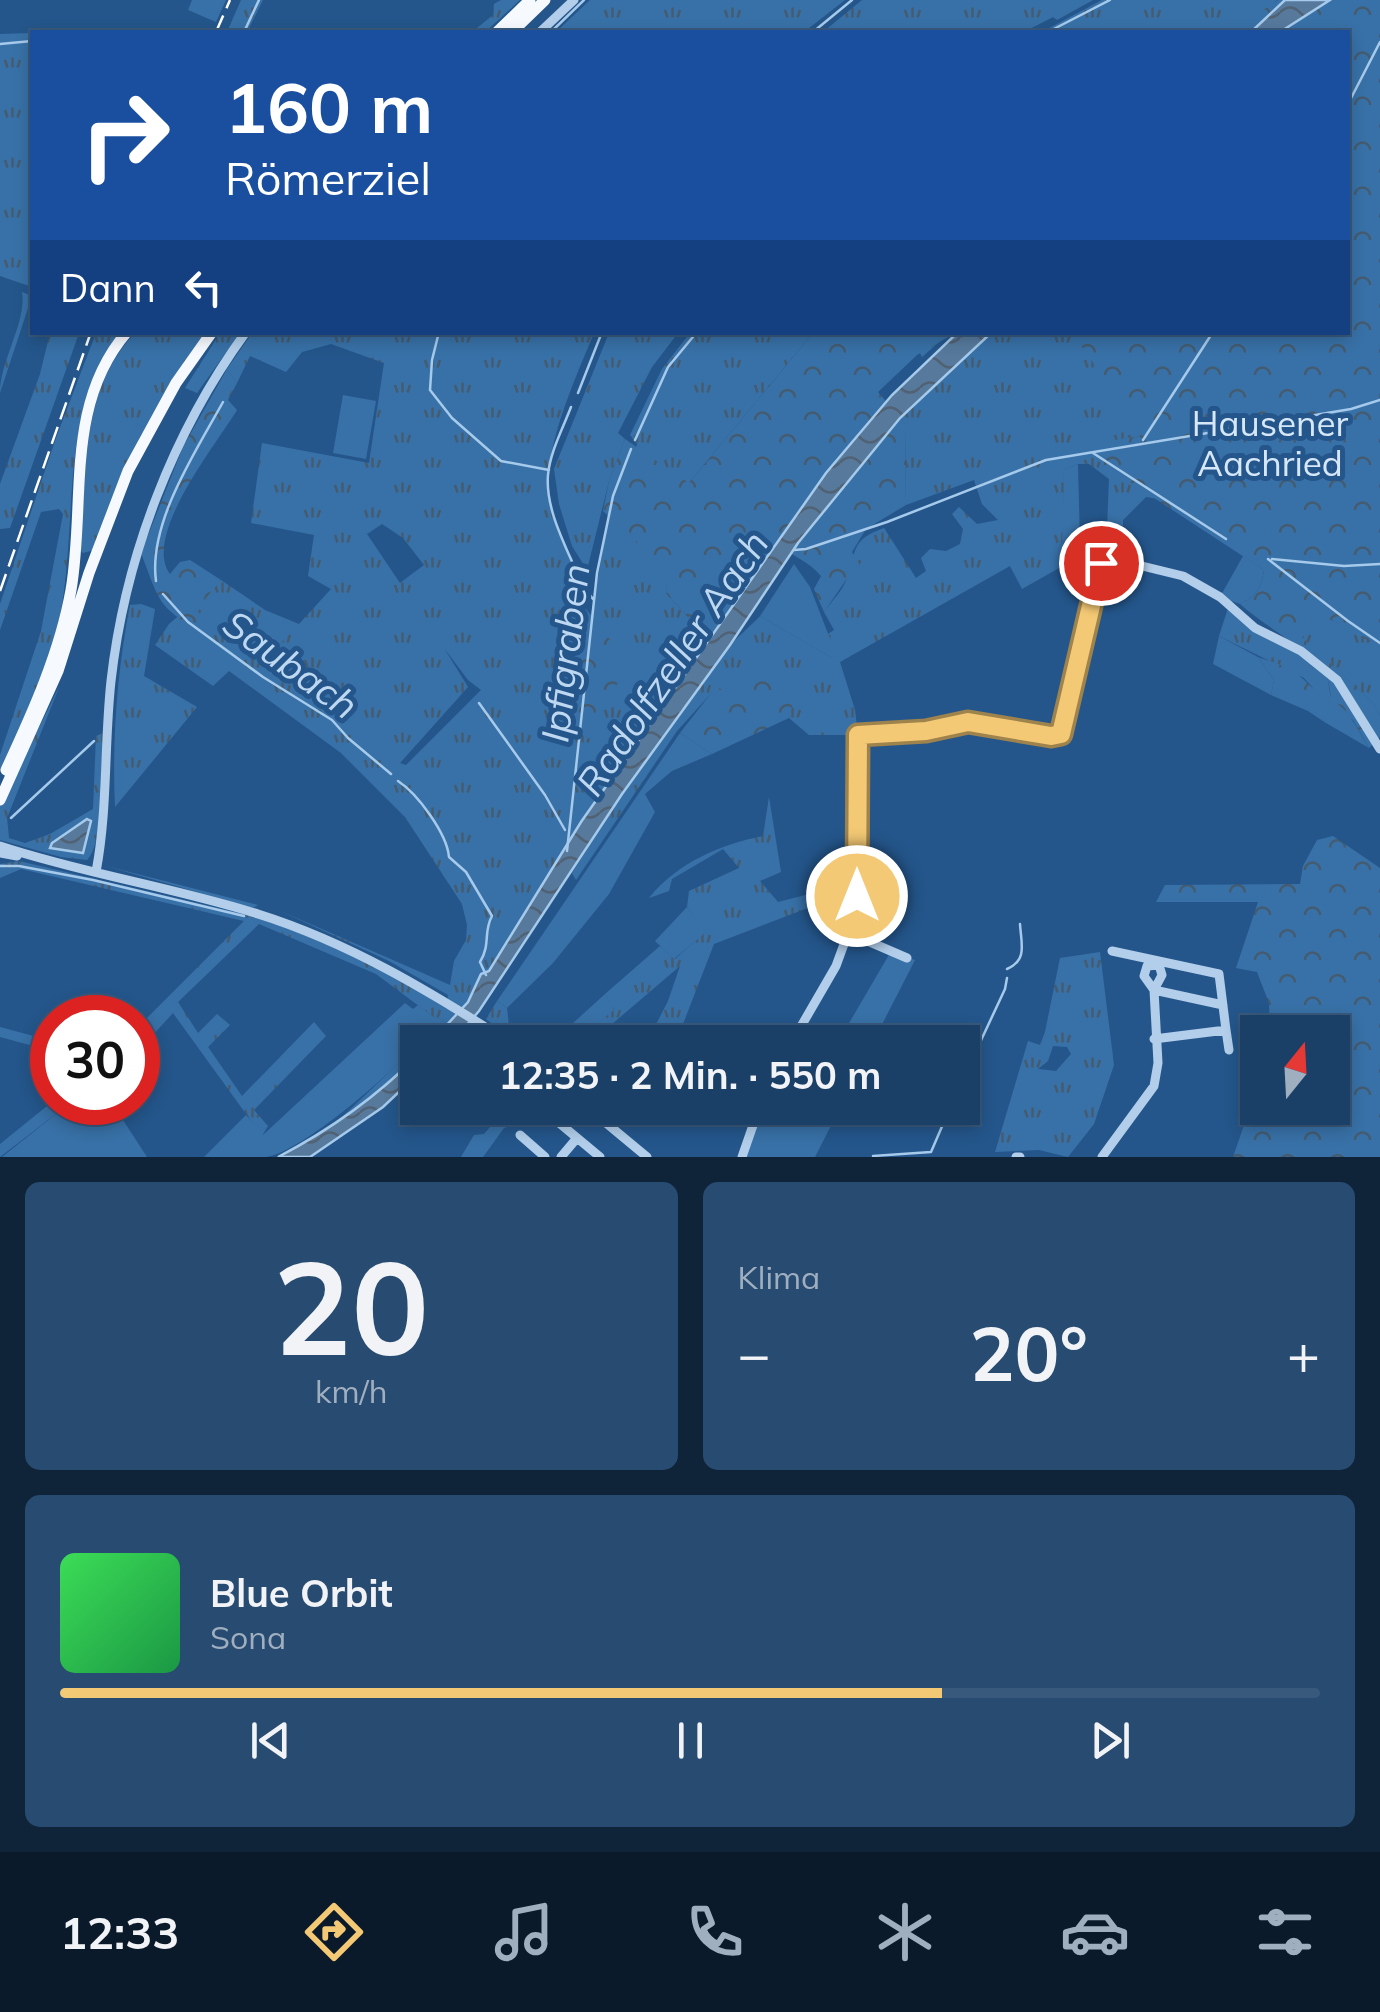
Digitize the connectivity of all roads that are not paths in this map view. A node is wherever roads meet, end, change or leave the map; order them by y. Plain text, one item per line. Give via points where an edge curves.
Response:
1 (530, 0) edge
2 (545, 0) edge
3 (574, 0) edge
4 (500, 30) edge
5 (514, 30) edge
6 (542, 30) edge
7 (125, 335) edge
8 (210, 335) edge
9 (244, 335) edge
10 (1380, 749) edge
11 (0, 782) edge
12 (0, 800) edge
13 (0, 849) edge
14 (15, 856) junction
15 (40, 858) junction
16 (0, 861) edge
17 (96, 872) junction
18 (849, 932) junction
19 (1112, 950) dead end
20 (907, 958) dead end
21 (1160, 964) junction
22 (1154, 990) junction
23 (1222, 1005) junction
24 (482, 1025) edge
25 (802, 1025) edge
26 (1226, 1030) junction
27 (1154, 1039) junction
28 (1229, 1050) dead end
29 (562, 1125) edge
30 (608, 1125) edge
31 (754, 1125) edge
32 (520, 1135) dead end
33 (578, 1138) junction
34 (545, 1157) edge
35 (561, 1157) edge
36 (600, 1157) edge
37 (647, 1157) edge
38 (742, 1157) edge
39 (1102, 1157) edge

1 - 4 main road
2 - 5 main road
3 - 6 street
7 - 11 main road via 102,367 86,419 62,631
8 - 12 main road via 128,470 58,670
9 - 17 street via 176,451 136,558 111,680
10 - 18 street via 1338,680 1301,651 1255,628 1183,576 1101,563 1061,734 968,722 858,735 857,896
13 - 14 street
13 - 15 street
14 - 15 street
14 - 16 street
15 - 17 street
17 - 24 street via 314,934 379,963
18 - 20 street
18 - 25 street
19 - 21 street
21 - 22 street
21 - 22 street via 1144,972
21 - 23 street via 1219,974
22 - 23 street
22 - 27 street
23 - 26 street
26 - 27 street
26 - 28 street
27 - 39 street via 1154,1086
29 - 33 street
30 - 37 street
31 - 38 street
32 - 34 street
33 - 35 street
33 - 36 street

